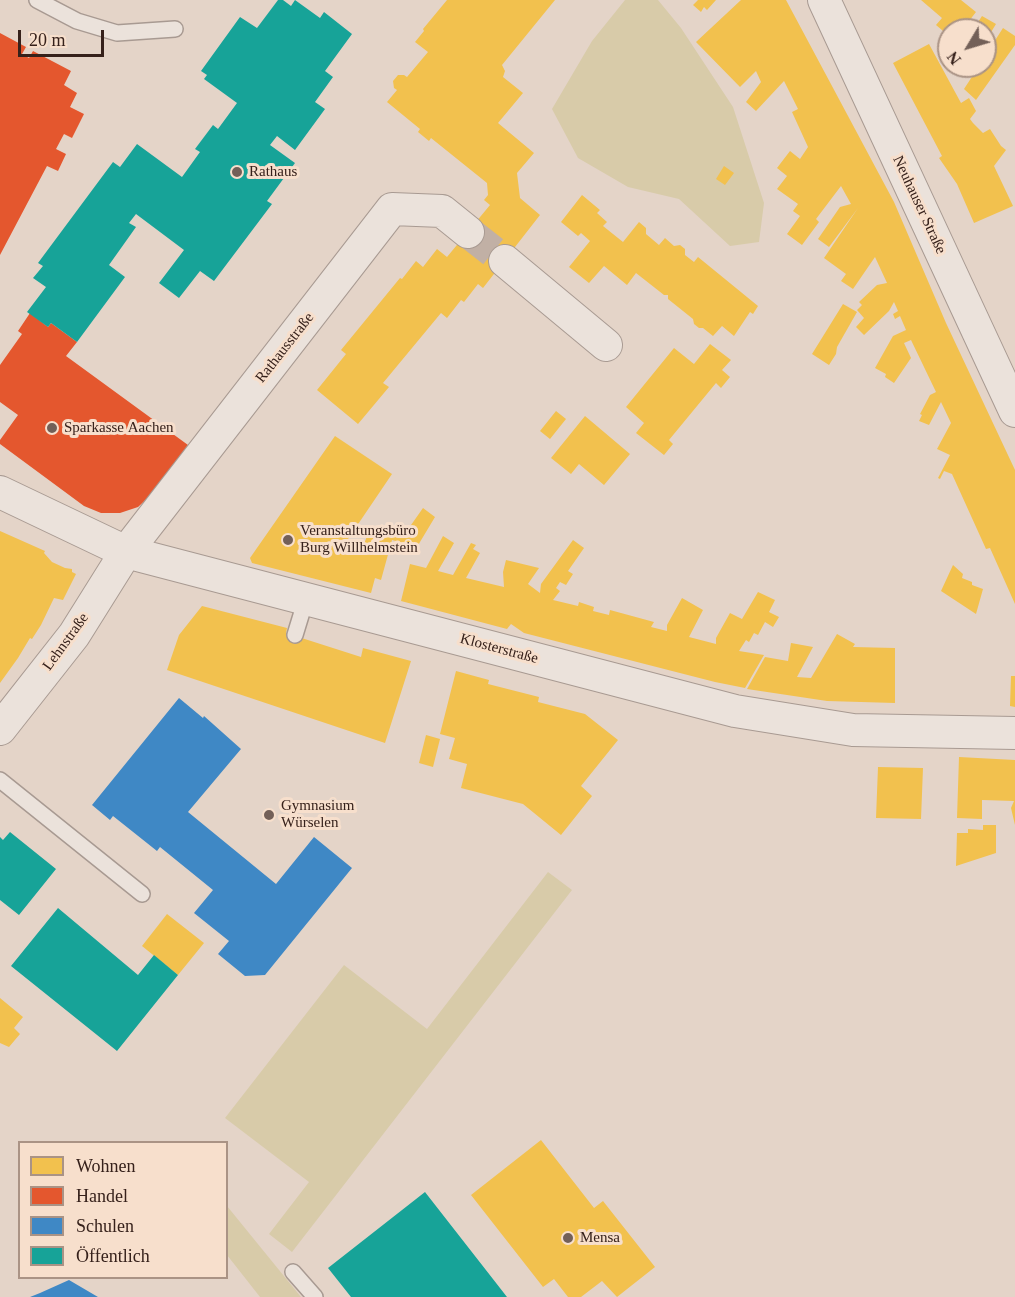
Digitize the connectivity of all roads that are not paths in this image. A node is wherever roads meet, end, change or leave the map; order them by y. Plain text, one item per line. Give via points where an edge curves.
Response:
1 (37, 0) edge
2 (824, 0) edge
3 (175, 29) dead end
4 (468, 232) tunnel mouth
5 (505, 261) tunnel mouth
6 (606, 345) dead end
7 (1015, 411) edge
8 (0, 492) edge
9 (126, 552) junction
10 (306, 599) junction
11 (295, 635) dead end
12 (0, 729) edge
13 (1015, 733) edge
14 (0, 780) edge
15 (142, 894) dead end
16 (293, 1272) dead end
17 (315, 1297) edge

1 - 3 lane via 77,21 117,33
2 - 7 street, Neuhauser Straße
4 - 9 street, Rathausstraße via 442,211 392,209
5 - 6 street
8 - 9 street, Klosterstraße
9 - 10 street, Klosterstraße
9 - 12 street, Lehnstraße via 74,635
10 - 11 lane
10 - 13 street, Klosterstraße via 735,711 853,730
14 - 15 lane
16 - 17 lane

